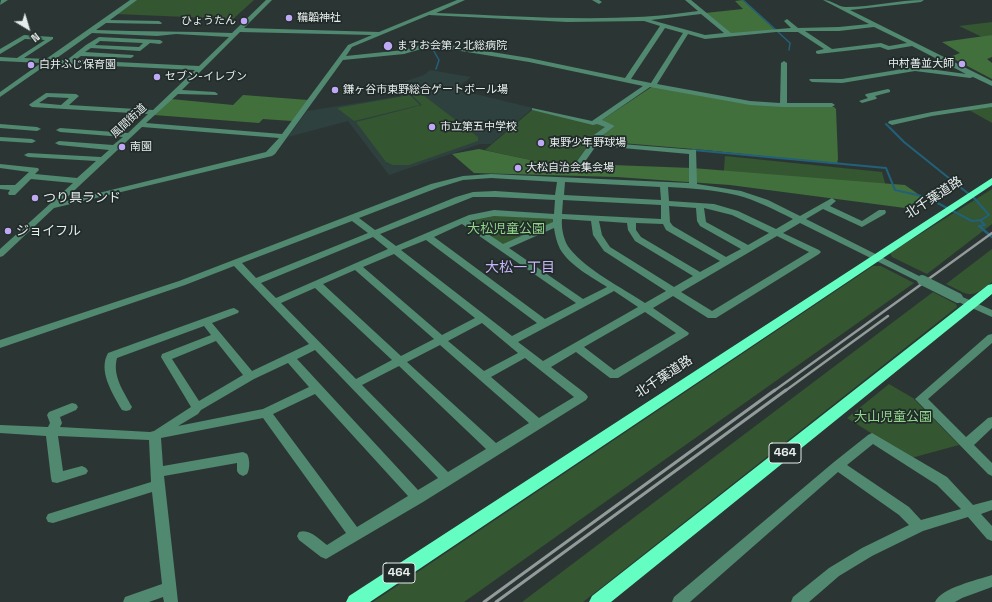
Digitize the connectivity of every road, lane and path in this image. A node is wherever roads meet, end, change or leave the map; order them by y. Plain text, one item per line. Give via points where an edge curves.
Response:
1 (5, 0) edge
2 (134, 0) edge
3 (269, 0) edge
4 (462, 0) edge
5 (688, 0) edge
6 (826, 0) edge
7 (921, 0) edge
8 (0, 3) edge
9 (844, 9) junction
10 (704, 12) junction
11 (427, 14) junction
12 (643, 20) junction
13 (104, 21) junction
14 (787, 21) dead end
15 (160, 23) dead end
16 (874, 24) junction
17 (663, 26) junction
18 (798, 30) junction
19 (90, 31) junction
20 (235, 32) junction
21 (381, 33) junction
22 (686, 33) junction
23 (730, 35) junction
24 (148, 42) junction
25 (160, 42) dead end
26 (912, 44) junction
27 (70, 45) junction
28 (90, 46) junction
29 (142, 49) junction
30 (831, 50) junction
31 (0, 52) edge
32 (818, 52) dead end
33 (80, 54) junction
34 (130, 56) junction
35 (0, 58) edge
36 (341, 58) junction
37 (19, 60) junction
38 (48, 61) junction
39 (69, 62) junction
40 (784, 63) dead end
41 (121, 64) junction
42 (200, 68) junction
43 (978, 77) junction
44 (627, 80) junction
45 (812, 80) dead end
46 (992, 84) edge
47 (651, 85) junction
48 (888, 91) dead end
49 (176, 92) junction
50 (215, 94) dead end
51 (0, 95) edge
52 (862, 101) dead end
53 (783, 105) junction
54 (832, 105) dead end
55 (992, 105) edge
56 (62, 107) junction
57 (534, 109) dead end
58 (154, 112) junction
59 (596, 121) junction
60 (892, 123) dead end
61 (141, 124) junction
62 (0, 126) edge
63 (37, 129) dead end
64 (60, 130) dead end
65 (130, 135) junction
66 (284, 136) junction
67 (0, 139) edge
68 (32, 141) dead end
69 (59, 143) dead end
70 (600, 144) dead end
71 (116, 148) junction
72 (28, 155) dead end
73 (103, 159) junction
74 (0, 166) edge
75 (576, 168) dead end
76 (30, 176) junction
77 (561, 179) junction
78 (80, 181) junction
79 (664, 184) junction
80 (988, 184) edge
81 (693, 186) junction
82 (0, 187) edge
83 (559, 197) junction
84 (832, 201) dead end
85 (665, 202) junction
86 (700, 205) junction
87 (823, 206) junction
88 (50, 207) junction
89 (882, 212) dead end
90 (353, 217) junction
91 (595, 218) junction
92 (557, 219) junction
93 (800, 219) junction
94 (631, 220) junction
95 (463, 221) junction
96 (666, 222) junction
97 (777, 232) junction
98 (374, 233) junction
99 (427, 236) junction
100 (502, 248) junction
101 (748, 249) junction
102 (396, 250) junction
103 (0, 254) edge
104 (876, 257) junction
105 (726, 261) junction
106 (236, 263) junction
107 (357, 267) junction
108 (700, 276) junction
109 (254, 282) junction
110 (317, 284) junction
111 (615, 288) junction
112 (992, 288) edge
113 (674, 291) junction
114 (274, 302) junction
115 (583, 304) junction
116 (972, 304) junction
117 (645, 308) junction
118 (234, 311) dead end
119 (992, 314) edge
120 (482, 319) junction
121 (206, 322) junction
122 (545, 324) junction
123 (217, 337) junction
124 (992, 338) edge
125 (442, 340) junction
126 (511, 341) junction
127 (0, 344) edge
128 (316, 345) junction
129 (577, 347) junction
130 (526, 353) junction
131 (290, 358) junction
132 (399, 362) junction
133 (543, 366) junction
134 (250, 376) junction
135 (484, 376) junction
136 (355, 384) junction
137 (316, 388) junction
138 (72, 407) dead end
139 (126, 407) dead end
140 (197, 407) junction
141 (266, 413) junction
142 (992, 421) edge
143 (538, 424) junction
144 (0, 429) edge
145 (52, 432) junction
146 (153, 436) junction
147 (966, 445) junction
148 (495, 450) junction
149 (838, 465) junction
150 (82, 471) dead end
151 (243, 471) dead end
152 (992, 471) edge
153 (157, 479) junction
154 (447, 479) junction
155 (418, 498) junction
156 (992, 505) edge
157 (970, 512) junction
158 (53, 518) dead end
159 (919, 526) junction
160 (992, 534) edge
161 (355, 535) junction
162 (304, 536) dead end
163 (992, 581) edge
164 (171, 595) edge
165 (130, 602) edge
166 (355, 602) edge
167 (598, 602) edge
168 (679, 602) edge
169 (798, 602) edge
170 (942, 602) edge

1 - 8 street
2 - 13 street
3 - 20 street, 風間街道
4 - 11 street
5 - 10 street
6 - 9 street
7 - 9 street
9 - 16 street
10 - 12 street
10 - 23 street
11 - 12 street via 571,22
11 - 21 street
12 - 17 street
13 - 15 street
13 - 19 street
14 - 18 street
16 - 18 street via 839,29
16 - 26 street
17 - 22 street
17 - 44 street
18 - 23 street
18 - 30 street
19 - 20 street via 157,34
19 - 27 street
20 - 21 street
20 - 42 street, 風間街道
21 - 36 street via 352,44
22 - 23 street via 705,37
22 - 47 street
24 - 25 street
24 - 28 street via 99,39
24 - 29 street
26 - 30 street via 888,48 881,45
26 - 43 street
27 - 28 street
27 - 38 street
28 - 29 street
28 - 33 street
29 - 34 street
30 - 32 street
31 - 37 street via 24,37 52,38
33 - 34 street
33 - 39 street
34 - 41 street
35 - 37 street
36 - 44 street via 409,51 436,45 529,60
36 - 66 street
37 - 38 street
38 - 39 street
38 - 51 street
39 - 41 street
40 - 53 street
41 - 42 street
42 - 49 street, 風間街道
43 - 45 street via 915,69 842,80
43 - 46 street
44 - 47 street
47 - 53 street via 750,103
47 - 59 street
48 - 52 street via 868,95 874,98
49 - 50 street
49 - 58 street, 風間街道
53 - 54 street
55 - 60 street via 938,112
56 - 56 street via 39,106 32,105 46,94 76,96
56 - 58 street
57 - 59 street via 593,123
58 - 61 street, 風間街道
59 - 75 street via 611,126 591,140 592,146
61 - 65 street, 風間街道
61 - 66 street
62 - 63 street
64 - 65 street
65 - 71 street, 風間街道
66 - 88 street via 272,152 263,156
67 - 68 street
69 - 71 street
70 - 81 street via 693,152
71 - 73 street, 風間街道
72 - 73 street
73 - 78 street, 風間街道
74 - 76 street via 35,170
76 - 78 street
76 - 82 street via 15,191
77 - 79 street
77 - 83 street
77 - 90 street via 491,176 463,178 434,186
78 - 88 street, 風間街道
79 - 81 street
79 - 85 street
80 - 104 highway, 北千葉道路 / 464
81 - 93 street via 738,193 765,202
83 - 85 street
83 - 92 street
83 - 98 street via 473,195
84 - 87 street
85 - 86 street
85 - 96 street
86 - 97 street via 735,213
86 - 101 street via 703,224
87 - 89 street via 862,224
87 - 93 street
88 - 103 street, 風間街道
90 - 98 street
90 - 106 street
91 - 92 street
91 - 94 street
91 - 113 street via 597,236 607,249
92 - 95 street via 494,213
92 - 100 street
92 - 111 street via 560,240 574,258
93 - 97 street
93 - 104 street
94 - 96 street
94 - 108 street via 632,230 638,239
95 - 99 street
95 - 100 street
96 - 105 street via 674,232
97 - 101 street
97 - 113 street via 816,252 712,316
98 - 102 street
98 - 109 street
99 - 102 street
99 - 122 street
100 - 115 street
101 - 105 street
102 - 107 street
102 - 120 street
104 - 116 street, bridge
104 - 166 highway, 北千葉道路 / 464
105 - 108 street
106 - 109 street
106 - 127 street
107 - 110 street
107 - 125 street
108 - 113 street
109 - 114 street
110 - 114 street
110 - 132 street
111 - 115 street
111 - 117 street
112 - 116 highway, 464
113 - 117 street
114 - 128 street
115 - 122 street
116 - 119 street
116 - 167 highway, 464
117 - 129 street
117 - 129 street via 684,333 614,375
118 - 121 street
120 - 125 street
120 - 126 street
121 - 123 street
121 - 139 street via 112,356 110,375
122 - 126 street
123 - 134 street
123 - 140 street via 166,357
124 - 147 street via 920,399
125 - 132 street
125 - 135 street
126 - 130 street
128 - 131 street
128 - 136 street
129 - 133 street
130 - 133 street
130 - 135 street
131 - 134 street
131 - 137 street
132 - 136 street
132 - 148 street
133 - 143 street via 582,397
134 - 140 street
135 - 143 street
136 - 154 street
137 - 141 street
137 - 155 street
138 - 145 street via 53,415 56,423
140 - 146 street
141 - 146 street
141 - 161 street
142 - 147 street
143 - 148 street
144 - 145 street
145 - 146 street
145 - 150 street via 57,478
146 - 153 street
147 - 152 street
148 - 154 street
149 - 157 street via 872,438 942,481
149 - 159 street via 904,511
149 - 168 street
151 - 153 street via 243,457
153 - 158 street
153 - 164 street
154 - 155 street
155 - 161 street
156 - 157 street
157 - 159 street
157 - 160 street
159 - 169 street via 834,572
161 - 162 street via 326,553
163 - 170 street via 957,593
164 - 165 street

